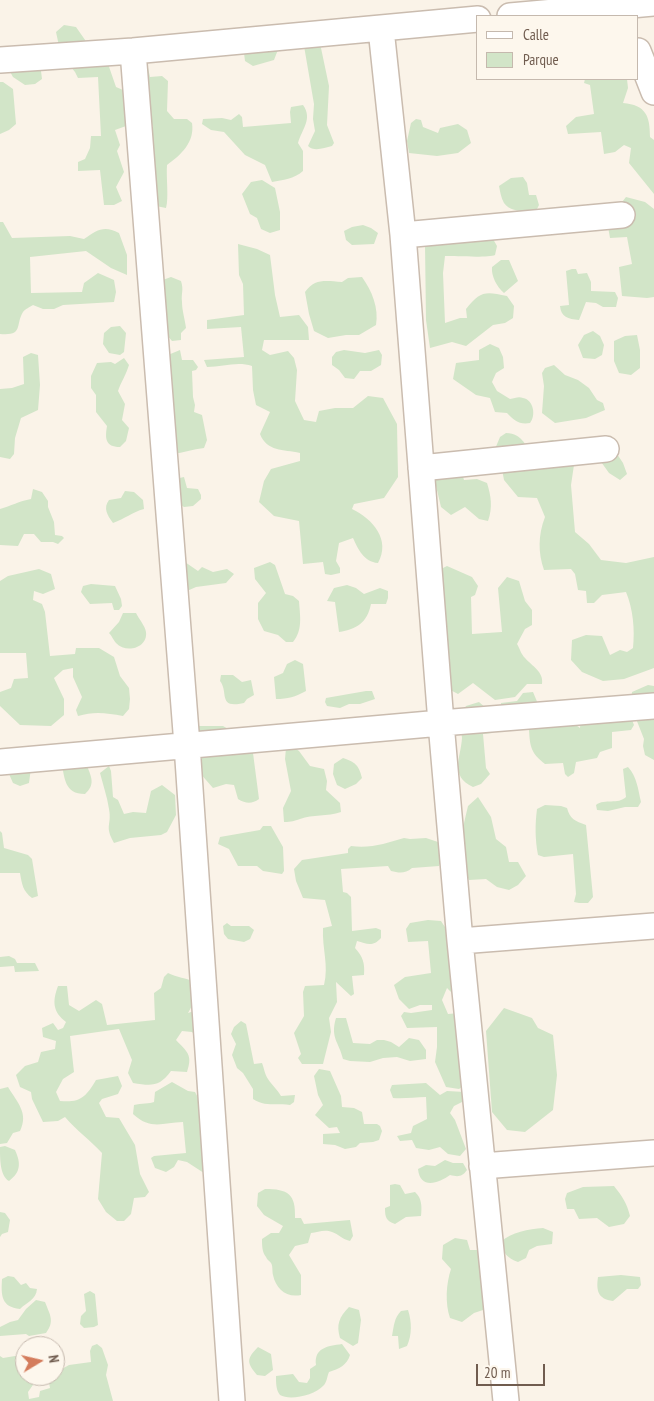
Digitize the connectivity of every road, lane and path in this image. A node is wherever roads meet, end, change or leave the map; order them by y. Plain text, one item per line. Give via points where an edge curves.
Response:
1 (654, 3) edge
2 (620, 7) edge
3 (522, 15) edge
4 (477, 20) edge
5 (381, 29) junction
6 (133, 51) junction
7 (639, 54) edge
8 (0, 60) edge
9 (654, 92) edge
10 (622, 215) dead end
11 (403, 235) junction
12 (606, 449) dead end
13 (421, 468) junction
14 (654, 706) edge
15 (441, 723) junction
16 (187, 746) junction
17 (0, 762) edge
18 (654, 926) edge
19 (460, 941) junction
20 (654, 1153) edge
21 (482, 1166) junction
22 (232, 1401) edge
23 (506, 1401) edge

1 - 2 street
2 - 3 street
4 - 5 street
5 - 6 street
5 - 11 street
6 - 8 street
6 - 16 street
7 - 9 street
10 - 11 street
11 - 13 street
12 - 13 street
13 - 15 street
14 - 15 street
15 - 16 street
15 - 19 street
16 - 17 street
16 - 22 street
18 - 19 street
19 - 21 street
20 - 21 street
21 - 23 street

